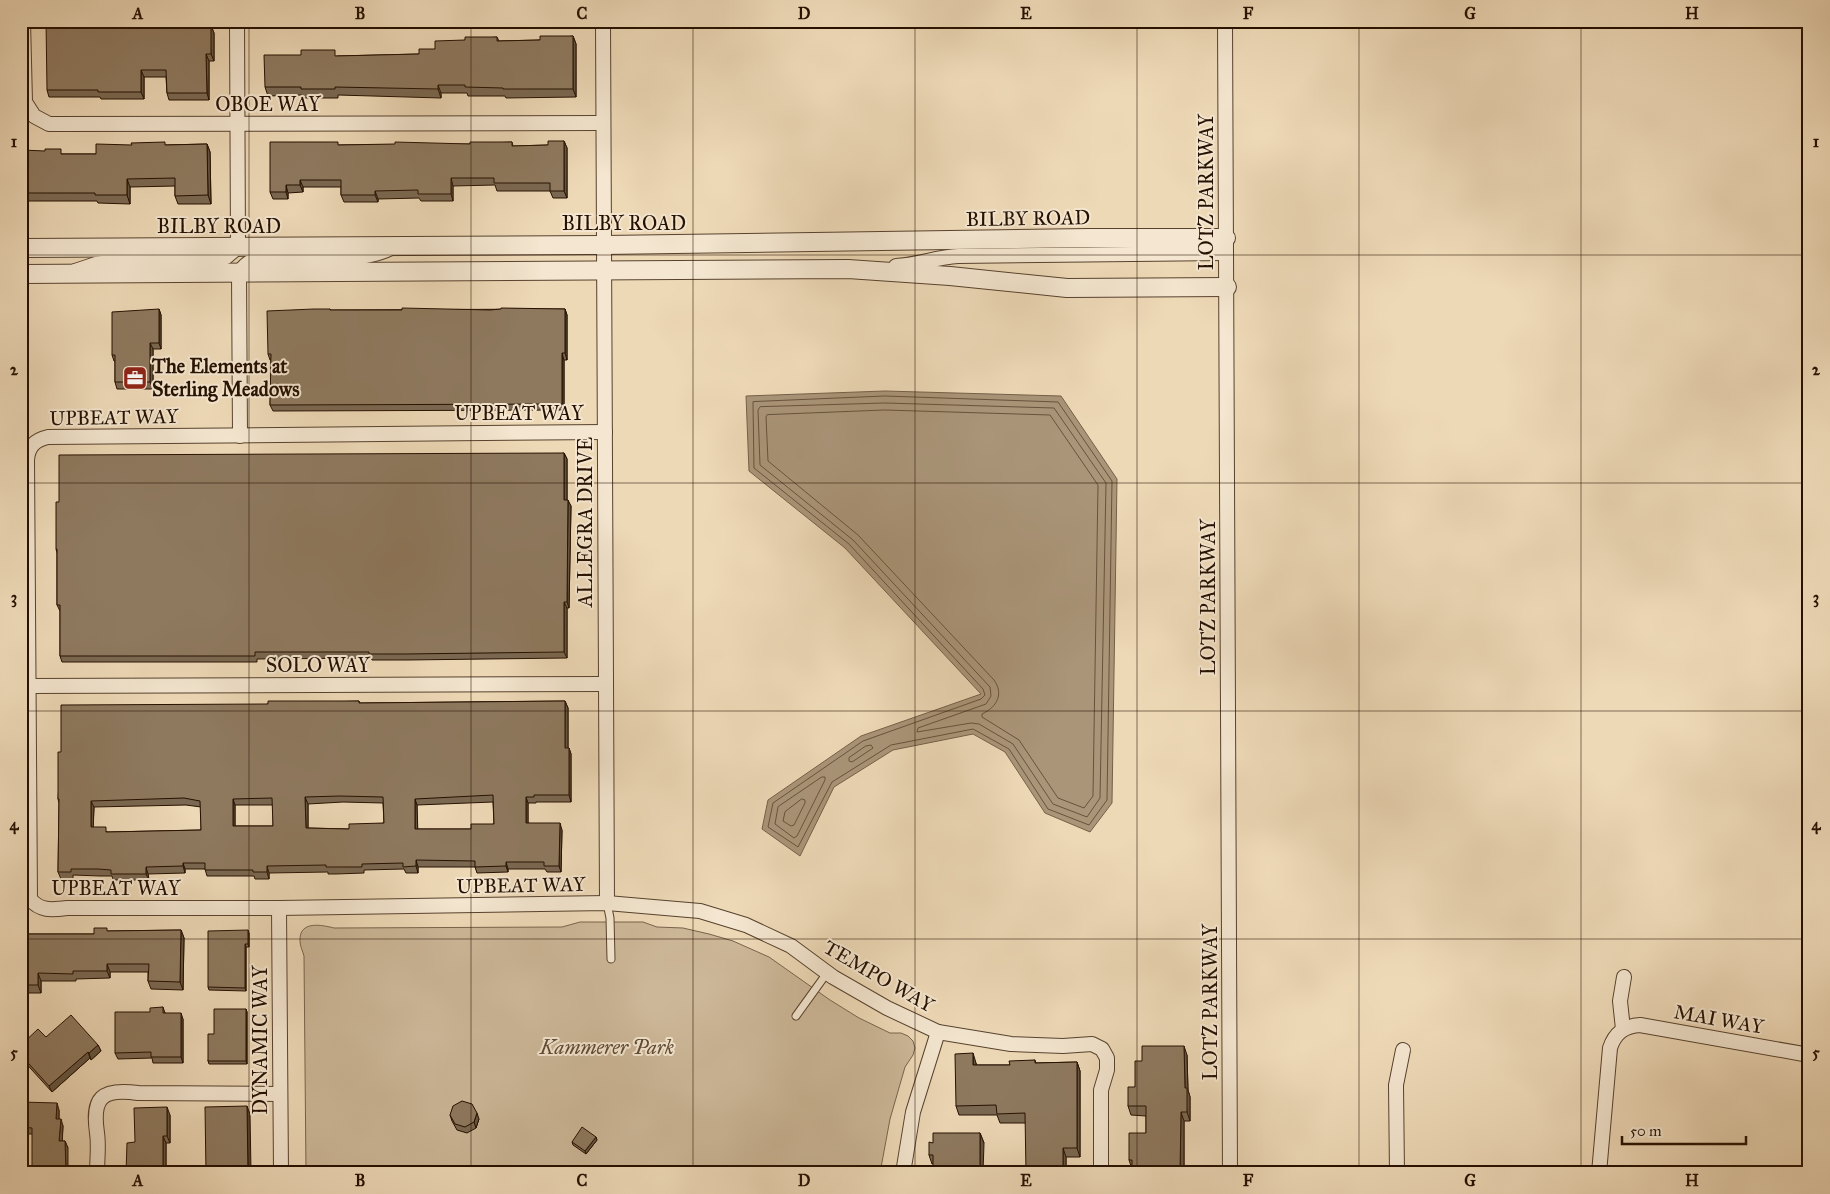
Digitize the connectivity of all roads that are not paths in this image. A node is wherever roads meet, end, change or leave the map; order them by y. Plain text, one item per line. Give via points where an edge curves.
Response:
1 (24, 21) edge
2 (236, 21) edge
3 (603, 21) edge
4 (1225, 21) edge
5 (603, 123) junction
6 (237, 124) junction
7 (604, 245) junction
8 (396, 246) junction
9 (1226, 246) junction
10 (238, 247) junction
11 (21, 248) edge
12 (848, 269) junction
13 (604, 271) junction
14 (69, 273) junction
15 (239, 273) junction
16 (21, 274) edge
17 (1226, 287) junction
18 (605, 432) junction
19 (240, 436) junction
20 (606, 684) junction
21 (29, 686) junction
22 (607, 904) junction
23 (279, 908) junction
24 (611, 959) dead end
25 (827, 973) junction
26 (1624, 977) dead end
27 (796, 1016) dead end
28 (1623, 1029) junction
29 (938, 1032) junction
30 (1403, 1050) dead end
31 (1809, 1055) edge
32 (280, 1094) junction
33 (97, 1173) edge
34 (281, 1173) edge
35 (903, 1173) edge
36 (1101, 1173) edge
37 (1230, 1173) edge
38 (1397, 1173) edge
39 (1600, 1173) edge

1 - 6 street, OBOE WAY via 25,102 28,110 41,122 58,125
2 - 6 street
3 - 5 street, ALLEGRA DRIVE
4 - 9 street, LOTZ PARKWAY
5 - 6 street, OBOE WAY
5 - 7 street, ALLEGRA DRIVE
6 - 10 street
7 - 8 street, BILBY ROAD
7 - 9 street, BILBY ROAD via 1089,238
7 - 13 street, ALLEGRA DRIVE
8 - 10 street, BILBY ROAD
8 - 15 street via 377,254 353,258 258,259 247,263
9 - 12 street, BILBY ROAD via 958,256 913,265
9 - 17 street, LOTZ PARKWAY
10 - 11 street, BILBY ROAD
10 - 14 street via 226,257 213,261 110,262
12 - 13 street, BILBY ROAD
12 - 17 street, BILBY ROAD via 1067,288
13 - 15 street, BILBY ROAD
13 - 18 street, ALLEGRA DRIVE
14 - 15 street, BILBY ROAD
14 - 16 street, BILBY ROAD
15 - 19 street
17 - 37 street, LOTZ PARKWAY
18 - 19 street, UPBEAT WAY
18 - 20 street, ALLEGRA DRIVE
19 - 21 street, UPBEAT WAY via 48,437 32,445 27,460
20 - 21 street, SOLO WAY
20 - 22 street, ALLEGRA DRIVE
21 - 23 street, UPBEAT WAY via 29,889 35,905 51,910
22 - 23 street, UPBEAT WAY
22 - 24 lane
22 - 25 street, TEMPO WAY via 700,911 746,925 791,946
23 - 32 street, DYNAMIC WAY
25 - 27 lane
25 - 29 street, TEMPO WAY via 886,1008
26 - 28 street via 1620,1001
28 - 31 street, MAI WAY via 1640,1025
28 - 39 street via 1612,1040 1610,1048
29 - 35 street via 913,1112
29 - 36 street, TEMPO WAY via 1011,1044 1092,1044 1102,1049 1107,1058 1107,1070 1101,1090
30 - 38 street via 1396,1085
32 - 33 street via 121,1091 110,1094 100,1099 95,1112
32 - 34 street, DYNAMIC WAY

